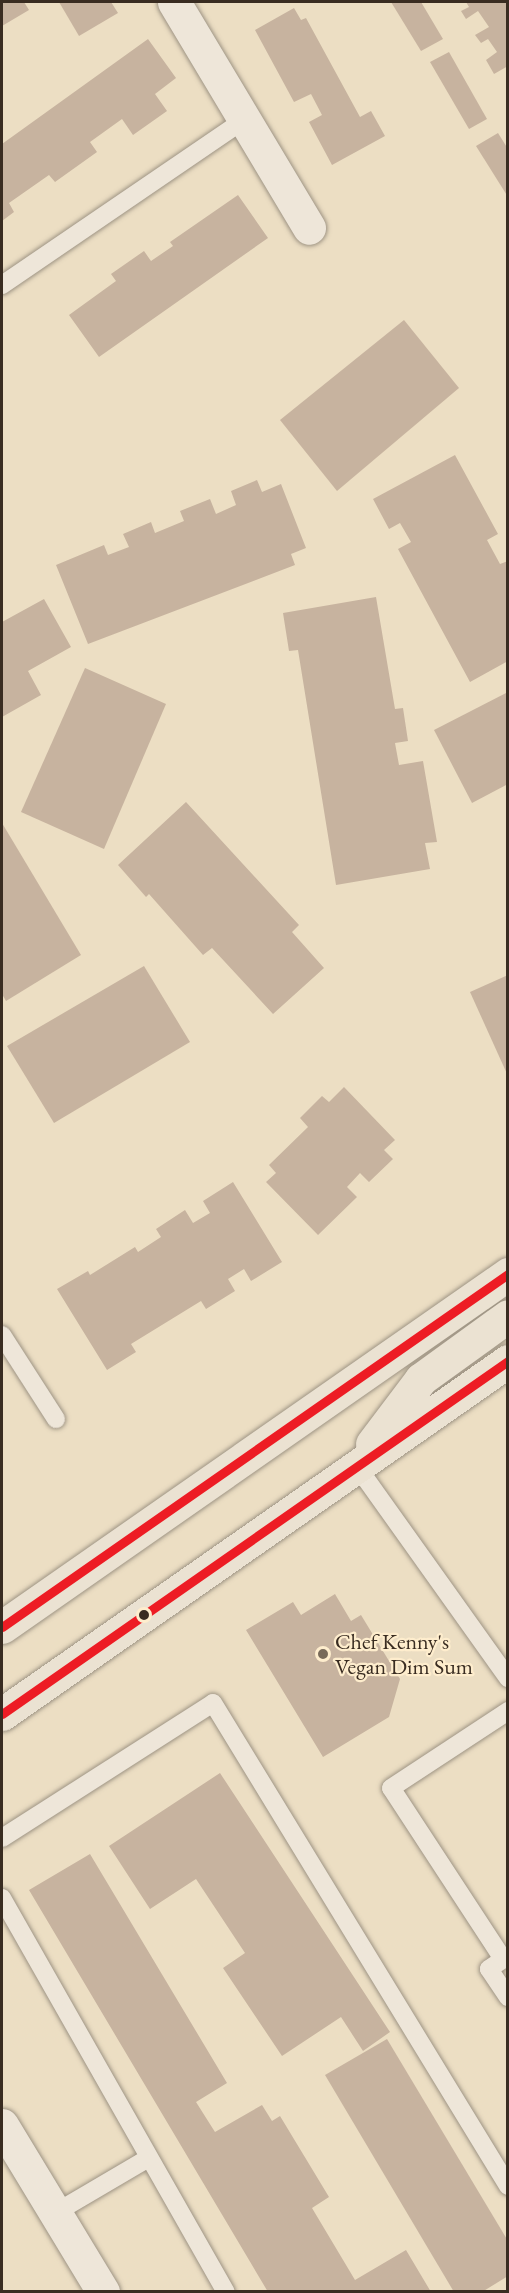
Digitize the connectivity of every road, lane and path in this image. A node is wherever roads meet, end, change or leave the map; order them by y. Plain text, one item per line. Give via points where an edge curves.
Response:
1 (174, 2) edge
2 (244, 120) junction
3 (309, 228) dead end
4 (2, 285) edge
5 (507, 1274) edge
6 (507, 1316) edge
7 (2, 1335) edge
8 (507, 1361) edge
9 (56, 1419) dead end
10 (356, 1465) junction
11 (2, 1627) edge
12 (507, 1678) edge
13 (507, 1711) edge
14 (2, 1714) edge
15 (2, 1838) edge
16 (2, 1898) edge
17 (505, 1957) edge
18 (507, 1996) edge
19 (2, 2125) edge
20 (147, 2159) junction
21 (507, 2186) edge
22 (55, 2212) junction
23 (103, 2292) edge
24 (226, 2292) edge

1 - 2 street
2 - 3 street
2 - 4 lane
5 - 11 main road
6 - 10 main road via 421,1379
7 - 9 lane
8 - 10 main road
10 - 12 lane
10 - 14 main road
13 - 17 lane via 391,1788
15 - 21 lane via 213,1703
16 - 20 lane
17 - 18 lane via 489,1969
19 - 22 street
20 - 22 lane
20 - 24 lane
22 - 23 street

